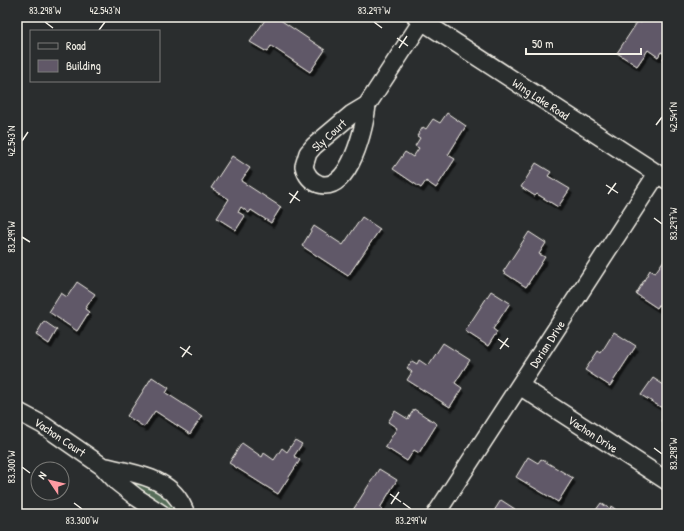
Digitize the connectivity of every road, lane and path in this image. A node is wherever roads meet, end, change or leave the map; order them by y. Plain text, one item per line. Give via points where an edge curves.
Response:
1 (419, 19) edge
2 (367, 105) junction
3 (662, 177) edge
4 (520, 386) junction
5 (17, 411) edge
6 (102, 466) junction
7 (667, 481) edge
8 (162, 514) edge
9 (186, 514) edge
10 (436, 514) edge

1 - 2 street, Sly Court
1 - 3 street, Wing Lake Road
2 - 2 street, Sly Court via 352,114 308,153 304,166 314,181 328,185 344,174 360,141
3 - 4 street, Dorian Drive
4 - 7 street, Vachon Drive
4 - 10 street, Dorian Drive
5 - 6 street, Vachon Court via 43,425
6 - 8 street, Vachon Court via 124,487
6 - 9 street, Vachon Court via 137,474 164,486 179,500

